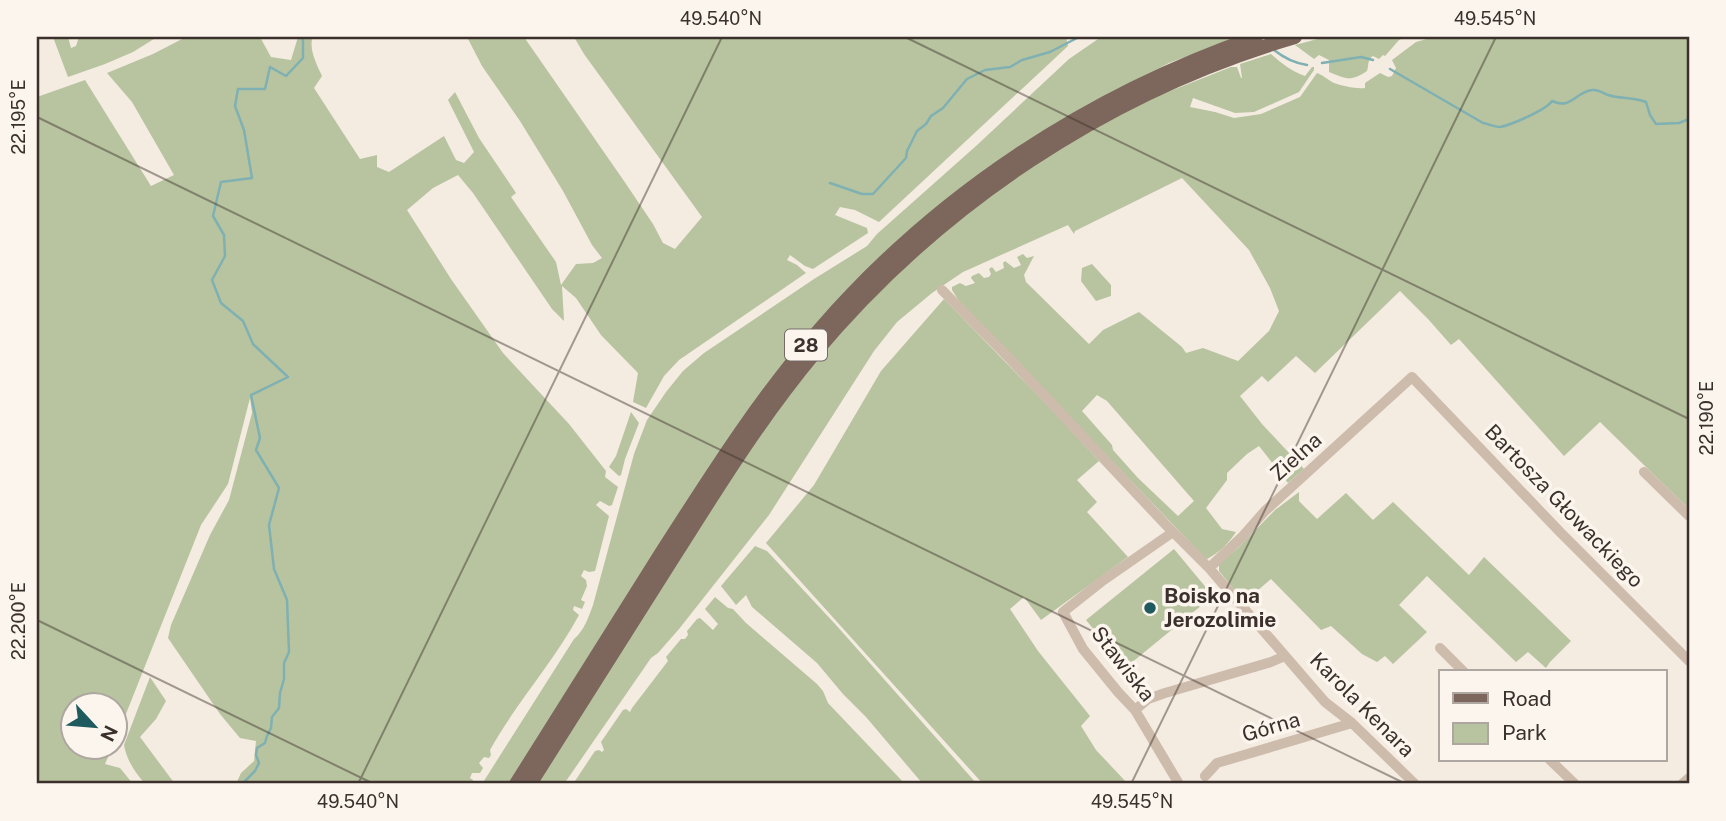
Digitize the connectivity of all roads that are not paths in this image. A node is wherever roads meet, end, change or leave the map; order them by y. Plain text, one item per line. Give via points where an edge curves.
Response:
1 (1256, 37) edge
2 (1295, 37) edge
3 (1236, 50) junction
4 (942, 290) dead end
5 (1412, 377) joint
6 (1643, 472) dead end
7 (1689, 516) edge
8 (1173, 532) junction
9 (1209, 568) junction
10 (1440, 649) dead end
11 (1286, 656) junction
12 (1689, 661) edge
13 (1462, 670) edge
14 (1135, 710) junction
15 (1352, 723) junction
16 (1552, 762) edge
17 (1205, 776) dead end
18 (1689, 778) edge
19 (516, 784) edge
20 (530, 784) edge
21 (1179, 784) edge
22 (1415, 784) edge
23 (1575, 784) edge
24 (1682, 784) edge

1 - 3 main road, 28
2 - 3 main road, 28
3 - 19 main road, 28 via 1174,68 1069,122 993,171 934,217 854,292 792,362 736,438
3 - 20 main road, 28 via 1094,121 1041,153 936,230 857,306 796,376 742,450
4 - 8 street, Karola Kenara
5 - 9 street, Zielna
5 - 12 street, Bartosza Głowackiego
6 - 7 street
8 - 9 street, Karola Kenara
8 - 14 street, Stawiska via 1063,612 1083,649
9 - 11 street, Karola Kenara
10 - 13 street
11 - 14 street via 1148,699
11 - 15 street, Karola Kenara via 1325,702
14 - 21 street, Stawiska
15 - 17 street, Górna via 1217,763
15 - 22 street, Karola Kenara
16 - 23 street
18 - 24 street

